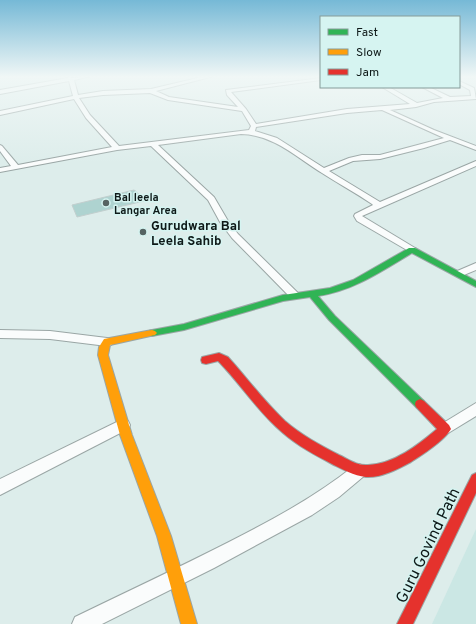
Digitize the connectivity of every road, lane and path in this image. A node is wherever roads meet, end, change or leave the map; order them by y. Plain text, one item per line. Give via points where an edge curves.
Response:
1 (40, 105) edge
2 (80, 105) edge
3 (218, 105) edge
4 (239, 105) edge
5 (416, 105) edge
6 (384, 109) junction
7 (244, 110) junction
8 (0, 114) edge
9 (253, 128) junction
10 (450, 138) junction
11 (153, 144) junction
12 (0, 147) edge
13 (118, 148) junction
14 (476, 148) edge
15 (476, 163) edge
16 (16, 167) junction
17 (0, 170) edge
18 (323, 171) junction
19 (378, 206) junction
20 (412, 250) junction
21 (476, 266) edge
22 (459, 274) junction
23 (476, 284) edge
24 (312, 294) junction
25 (295, 296) junction
26 (0, 334) edge
27 (107, 342) junction
28 (206, 360) dead end
29 (476, 409) edge
30 (123, 425) junction
31 (445, 429) junction
32 (360, 471) junction
33 (476, 479) edge
34 (0, 487) edge
35 (176, 578) junction
36 (82, 624) edge
37 (189, 624) edge
38 (404, 624) edge

1 - 8 street
2 - 13 street
3 - 7 street
4 - 7 street
5 - 6 street
6 - 9 street via 347,111
6 - 10 street
7 - 9 street
9 - 11 street
9 - 18 street
10 - 14 street
10 - 18 street via 380,157 358,158
11 - 13 street
11 - 25 street via 211,199 235,236
12 - 16 street
13 - 16 street
15 - 19 street
16 - 17 street
18 - 19 street
19 - 20 street via 358,216
20 - 22 street
20 - 24 street via 356,282 331,291
21 - 22 street
22 - 23 street
24 - 25 street
24 - 31 street via 332,318
25 - 27 street via 266,302 184,327
26 - 27 street via 50,335
27 - 30 street via 103,355
28 - 32 street via 219,357 224,360 276,418 295,435 313,448
29 - 31 street
30 - 34 street
30 - 35 street via 164,536
31 - 32 street via 430,443 393,464 369,472
32 - 35 street via 328,496 282,523
33 - 38 street, Guru Govind Path
35 - 36 street
35 - 37 street

